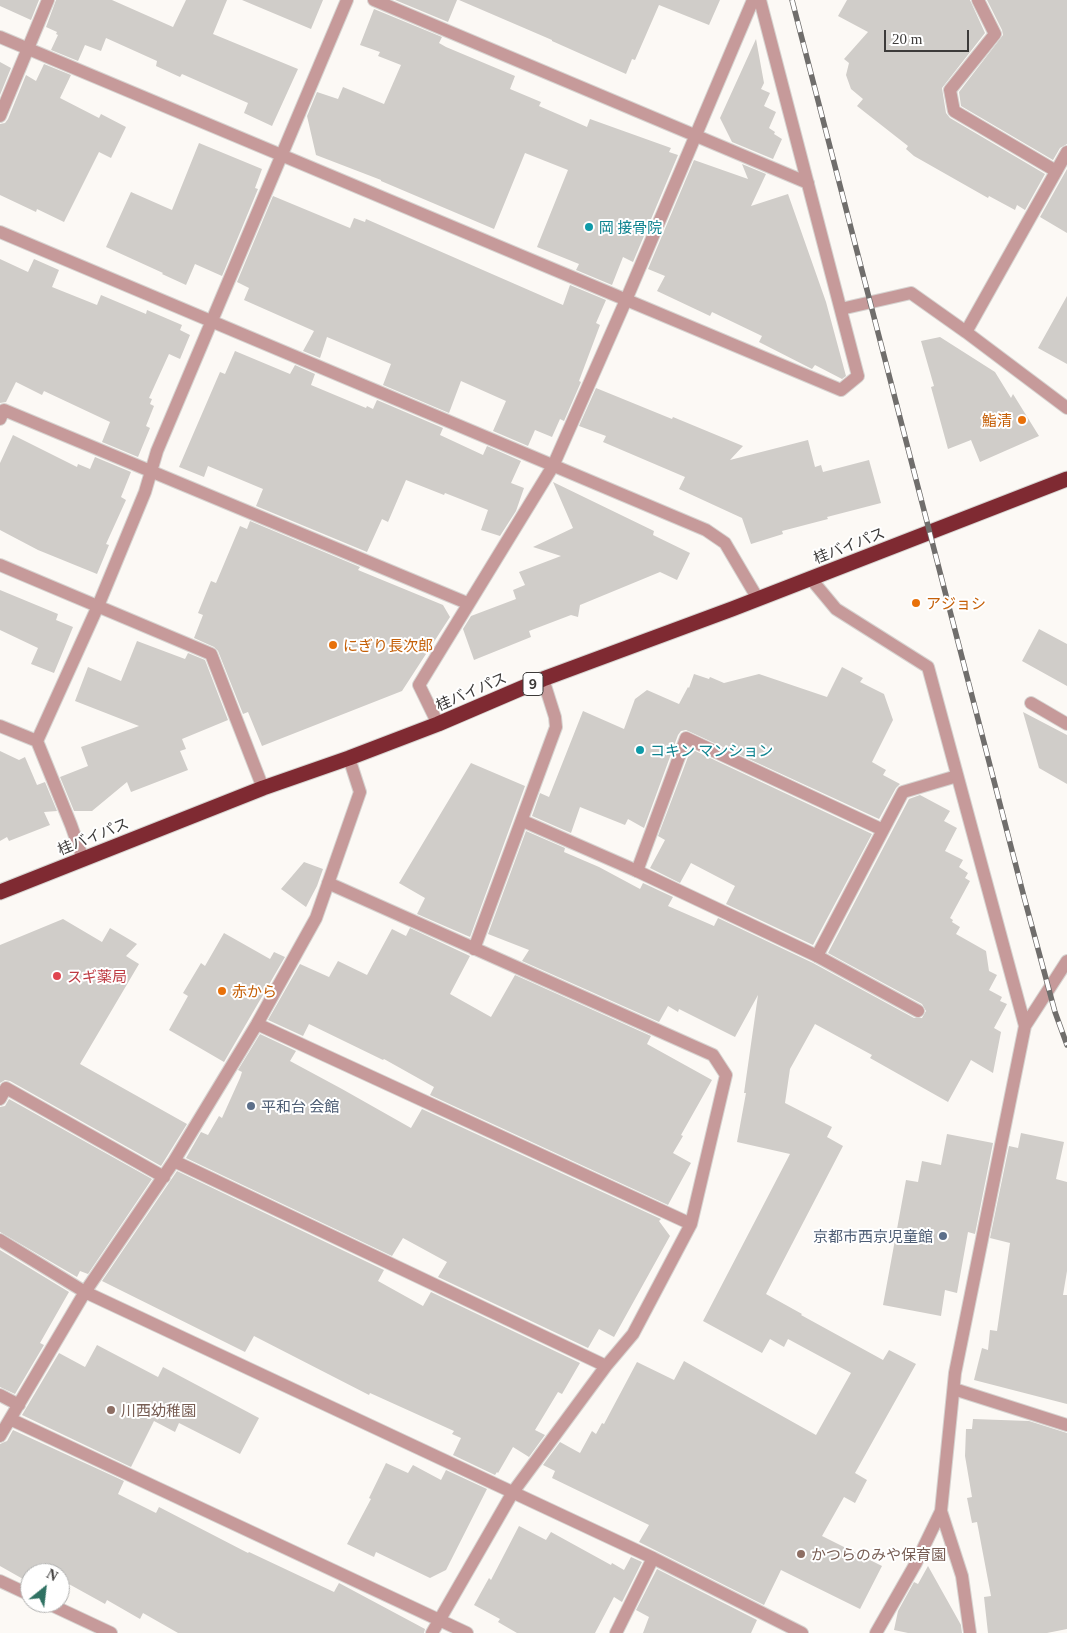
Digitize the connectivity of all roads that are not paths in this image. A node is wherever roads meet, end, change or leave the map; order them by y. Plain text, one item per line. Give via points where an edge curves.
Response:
1 (48, 0) edge
2 (347, 0) edge
3 (374, 0) edge
4 (753, 0) edge
5 (760, 0) edge
6 (978, 0) edge
7 (0, 37) edge
8 (28, 48) junction
9 (0, 116) edge
10 (695, 136) junction
11 (281, 156) junction
12 (1063, 161) edge
13 (808, 182) junction
14 (0, 232) edge
15 (626, 300) junction
16 (841, 309) junction
17 (211, 322) junction
18 (966, 332) junction
19 (1067, 408) edge
20 (0, 419) edge
21 (553, 466) junction
22 (151, 472) junction
23 (1067, 479) edge
24 (0, 565) edge
25 (811, 579) junction
26 (758, 599) junction
27 (468, 604) junction
28 (98, 606) junction
29 (543, 679) junction
30 (1031, 703) dead end
31 (438, 724) junction
32 (1067, 724) edge
33 (0, 726) edge
34 (37, 741) junction
35 (349, 758) junction
36 (957, 776) junction
37 (263, 788) junction
38 (522, 821) junction
39 (883, 830) junction
40 (83, 858) junction
41 (637, 871) junction
42 (328, 883) junction
43 (0, 892) edge
44 (474, 949) junction
45 (817, 956) junction
46 (1067, 961) edge
47 (918, 1011) dead end
48 (257, 1024) junction
49 (1025, 1026) junction
50 (0, 1099) edge
51 (174, 1161) junction
52 (164, 1177) junction
53 (691, 1224) junction
54 (0, 1240) edge
55 (85, 1292) junction
56 (606, 1366) junction
57 (954, 1390) junction
58 (0, 1395) edge
59 (18, 1405) junction
60 (10, 1419) junction
61 (1067, 1425) edge
62 (0, 1436) edge
63 (513, 1492) junction
64 (942, 1511) junction
65 (653, 1558) junction
66 (0, 1581) edge
67 (20, 1590) edge
68 (68, 1613) edge
69 (439, 1620) junction
70 (111, 1633) edge
71 (432, 1633) edge
72 (467, 1633) edge
73 (616, 1633) edge
74 (802, 1633) edge
75 (876, 1633) edge
76 (970, 1633) edge

1 - 8 street
2 - 11 street
3 - 10 street
4 - 10 street
5 - 13 street
6 - 12 street via 995,34 950,90 954,111
7 - 8 street
8 - 9 street
8 - 11 street
10 - 13 street
10 - 15 street
11 - 15 street
11 - 17 street
12 - 18 street
13 - 16 street
14 - 17 street
15 - 16 street via 841,390 858,376
15 - 21 street
16 - 18 street via 911,293
17 - 21 street
17 - 22 street
18 - 19 street
20 - 22 street via 4,410
21 - 26 street via 706,530 725,543
21 - 27 street
22 - 27 street
22 - 28 street via 146,492
23 - 25 highway, 桂バイパス / 9
24 - 28 street
25 - 26 highway, 桂バイパス / 9
25 - 36 street via 836,608 928,667
26 - 29 highway, 桂バイパス / 9
27 - 31 street via 419,685
28 - 34 street
28 - 37 street via 211,654
29 - 31 highway, 桂バイパス / 9
29 - 38 street via 556,727
30 - 32 street
31 - 35 highway, 桂バイパス / 9
33 - 34 street
34 - 40 street
35 - 37 highway, 桂バイパス / 9
35 - 42 street via 360,792
36 - 39 street via 903,792
36 - 49 street
37 - 40 highway, 桂バイパス / 9
38 - 41 street
38 - 44 street
39 - 41 street via 686,738
39 - 45 street
40 - 43 highway, 桂バイパス / 9
41 - 45 street
42 - 44 street
42 - 48 street via 316,918
44 - 53 street via 713,1055 726,1075
45 - 47 street
46 - 49 street
48 - 51 street
48 - 53 street
49 - 57 street
50 - 52 street via 6,1088
51 - 52 street
51 - 56 street
52 - 55 street
53 - 56 street via 633,1334
54 - 55 street
55 - 59 street
55 - 63 street
56 - 63 street
57 - 61 street
57 - 64 street
58 - 59 street
59 - 60 street
60 - 62 street
60 - 69 street
63 - 65 street
63 - 69 street
64 - 75 street
64 - 76 street via 962,1576
65 - 73 street
65 - 74 street
66 - 67 street
68 - 70 street
69 - 71 street
69 - 72 street

